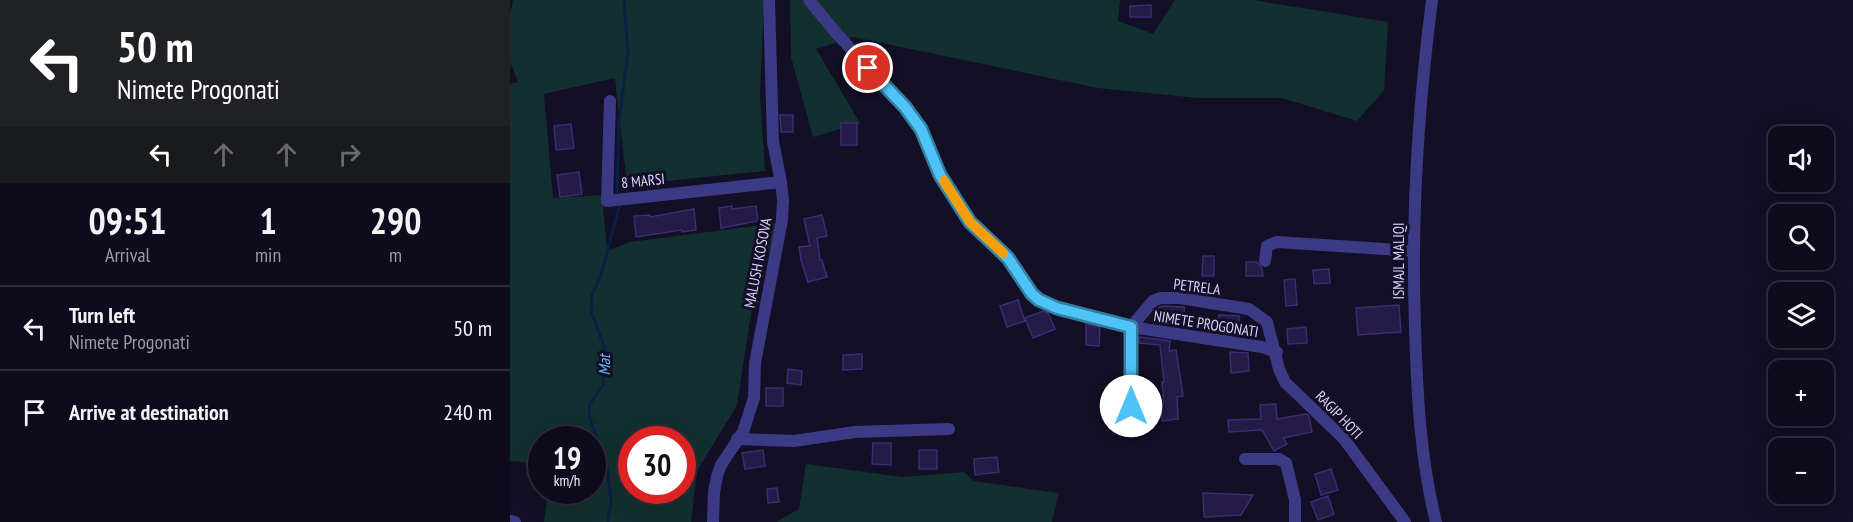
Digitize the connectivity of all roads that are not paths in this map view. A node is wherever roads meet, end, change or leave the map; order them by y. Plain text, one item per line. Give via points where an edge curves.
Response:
1 (770, 0) edge
2 (808, 0) edge
3 (1432, 0) edge
4 (610, 101) dead end
5 (781, 182) junction
6 (1414, 251) junction
7 (1265, 261) dead end
8 (1268, 322) joint
9 (1131, 327) junction
10 (1276, 352) junction
11 (1131, 406) dead end
12 (949, 429) dead end
13 (737, 440) junction
14 (1245, 459) dead end
15 (510, 521) edge
16 (515, 522) edge
17 (713, 522) edge
18 (1295, 522) edge
19 (1405, 522) edge
20 (1436, 522) edge

1 - 5 street, MALUSH KOSOVA via 773,142
2 - 9 street, NIMETE PROGONATI via 905,107 921,129 940,175 970,222 1008,258 1032,294 1057,308
3 - 6 street, ISMAJL MALIQI via 1416,154
4 - 5 street, 8 MARSI via 608,201
5 - 13 street, MALUSH KOSOVA via 782,220 755,363 753,398
6 - 7 street via 1277,242 1267,246
6 - 20 street, ISMAJL MALIQI via 1417,398
8 - 9 street, PETRELA via 1249,309 1160,298
8 - 10 street, RAGIP HOTI
9 - 10 street, NIMETE PROGONATI
9 - 11 street, NIMETE PROGONATI
10 - 19 street, RAGIP HOTI via 1285,382 1344,438
12 - 13 street via 855,432 794,441
13 - 17 street, MALUSH KOSOVA via 717,476
14 - 18 street via 1279,459 1286,463 1295,500
15 - 16 street

